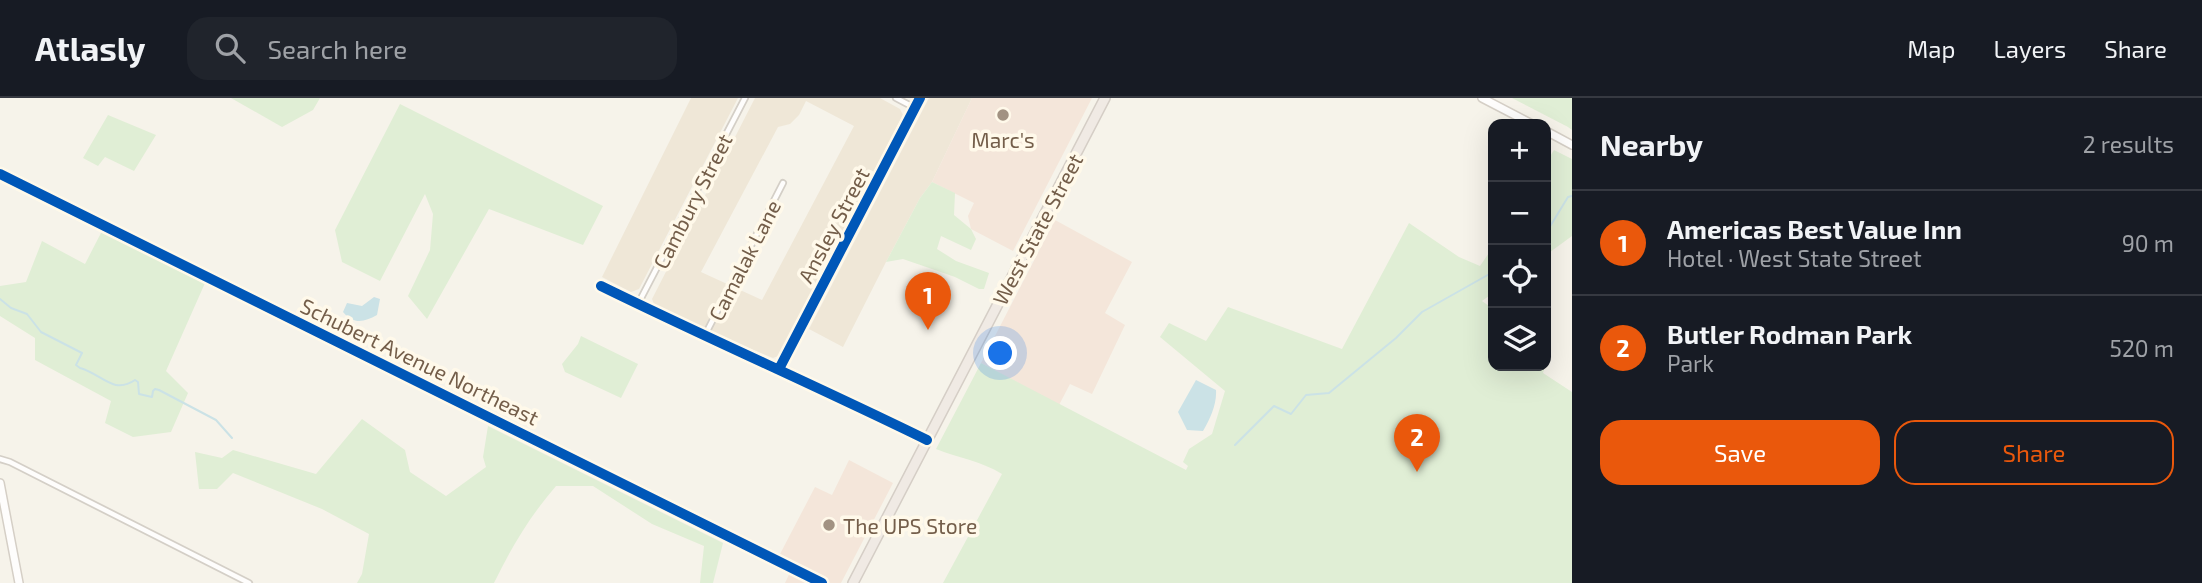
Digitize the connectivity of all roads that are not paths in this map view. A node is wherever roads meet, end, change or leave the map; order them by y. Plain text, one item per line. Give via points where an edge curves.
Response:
1 (745, 98) edge
2 (896, 98) edge
3 (920, 98) edge
4 (1105, 98) edge
5 (1482, 98) edge
6 (915, 108) junction
7 (1522, 119) edge
8 (1551, 134) edge
9 (1572, 145) edge
10 (0, 174) edge
11 (783, 183) dead end
12 (601, 286) dead end
13 (638, 304) junction
14 (704, 337) junction
15 (779, 369) junction
16 (927, 440) junction
17 (0, 460) edge
18 (0, 483) edge
19 (19, 583) edge
20 (249, 583) edge
21 (822, 583) edge
22 (853, 583) edge

1 - 13 street, Cambury Street
2 - 6 street
3 - 6 street, Ansley Street
4 - 16 highway, West State Street
5 - 7 street
6 - 15 street, Ansley Street
8 - 9 street
10 - 21 street, Schubert Avenue Northeast
11 - 14 street, Camalak Lane
12 - 13 street
13 - 14 street
14 - 15 street
15 - 16 street
16 - 22 highway, West State Street
17 - 20 street
18 - 19 street

